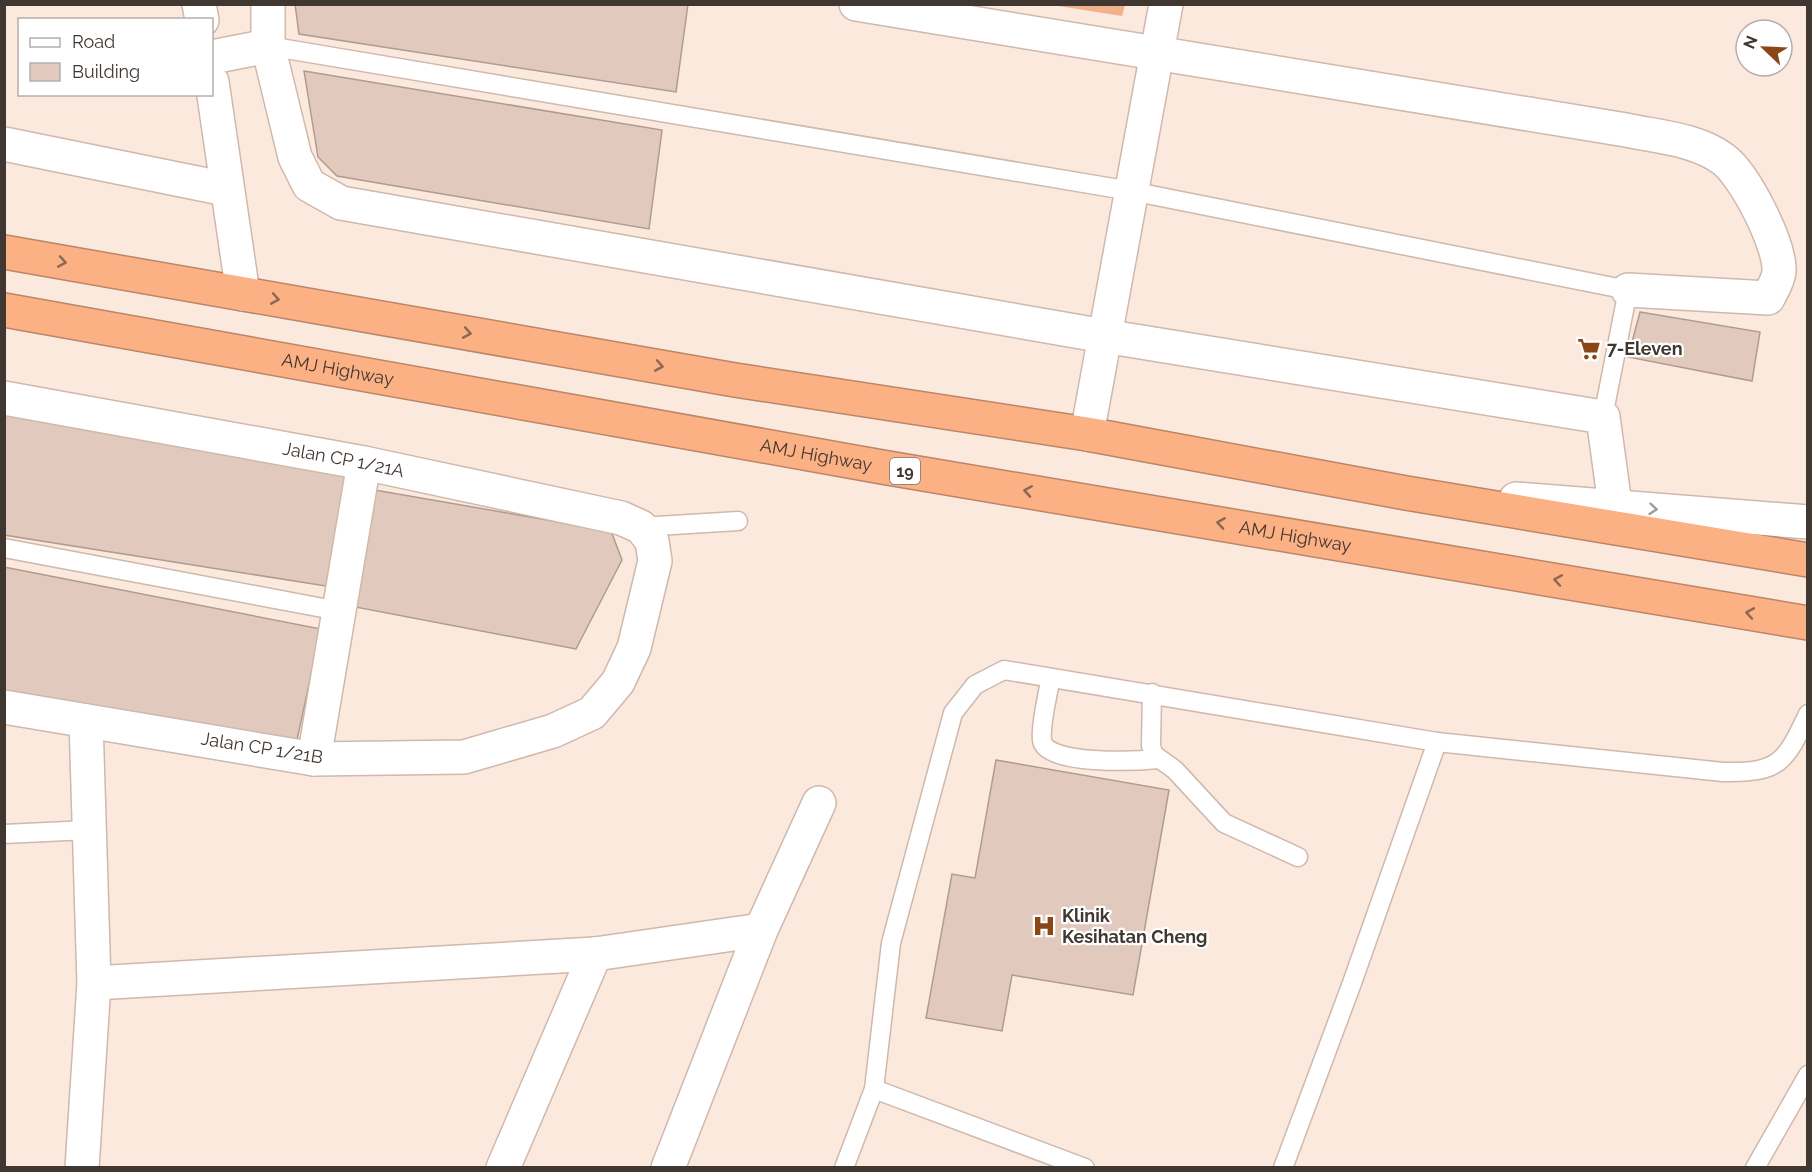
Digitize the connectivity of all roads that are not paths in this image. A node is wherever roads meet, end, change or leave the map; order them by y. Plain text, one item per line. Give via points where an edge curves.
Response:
1 (268, 4) edge
2 (856, 4) edge
3 (1166, 4) edge
4 (268, 46) junction
5 (1157, 54) junction
6 (213, 57) edge
7 (213, 90) edge
8 (4, 144) edge
9 (226, 189) junction
10 (1131, 191) junction
11 (4, 252) edge
12 (1628, 291) junction
13 (243, 294) junction
14 (4, 310) edge
15 (1104, 336) junction
16 (4, 398) edge
17 (1604, 417) junction
18 (1087, 434) junction
19 (364, 463) junction
20 (1406, 493) junction
21 (1615, 505) junction
22 (738, 520) dead end
23 (1808, 522) edge
24 (641, 527) junction
25 (4, 548) edge
26 (1808, 560) edge
27 (339, 611) junction
28 (1808, 623) edge
29 (1050, 680) junction
30 (1152, 693) junction
31 (4, 707) edge
32 (1808, 714) edge
33 (86, 720) junction
34 (1437, 742) junction
35 (314, 759) junction
36 (1159, 759) junction
37 (819, 802) dead end
38 (88, 830) junction
39 (4, 834) edge
40 (1298, 857) dead end
41 (761, 930) junction
42 (595, 954) junction
43 (94, 983) junction
44 (1808, 1075) edge
45 (874, 1089) junction
46 (1059, 1163) edge
47 (82, 1167) edge
48 (503, 1167) edge
49 (668, 1167) edge
50 (844, 1167) edge
51 (1085, 1167) edge
52 (1283, 1167) edge
53 (1755, 1167) edge

1 - 4 street
2 - 5 street
3 - 5 street
4 - 6 street
4 - 10 lane
4 - 15 street via 300,166 309,185 341,203
5 - 10 street
5 - 12 street via 1626,130 1691,143 1724,159 1744,183 1777,251 1779,274 1768,298
7 - 9 street
8 - 9 street
9 - 13 street
10 - 12 lane
10 - 15 street
11 -> 13 highway
12 - 17 lane
13 -> 18 highway via 724,378
28 -> 14 highway, AMJ Highway / 19 via 860,463
15 - 17 street
15 - 18 street
16 - 19 street, Jalan CP 1/21A
17 - 21 street
18 - 20 highway
19 - 24 street, Jalan CP 1/21A via 621,518
19 - 27 street
20 - 21 street
20 - 26 highway
21 -> 23 street
22 - 24 lane
24 - 35 street, Jalan CP 1/21B via 652,541 655,561 634,648 618,682 592,713 553,730 464,757
25 - 27 lane
27 - 35 street
29 - 30 lane
29 - 36 lane via 1042,740 1046,750 1056,756 1120,762
29 - 45 lane via 1004,670 975,685 953,713 891,943
30 - 34 lane
30 - 36 lane via 1151,745
31 - 33 street, Jalan CP 1/21B
32 - 34 lane via 1793,745 1776,765 1755,772 1723,772
33 - 35 street, Jalan CP 1/21B
33 - 38 street
34 - 52 lane
36 - 40 lane via 1224,823
37 - 41 street
38 - 39 lane
38 - 43 street
41 - 42 street
41 - 49 street
42 - 43 street
42 - 48 street
43 - 47 street
44 - 53 lane
45 - 46 lane
45 - 50 lane
46 - 51 lane

